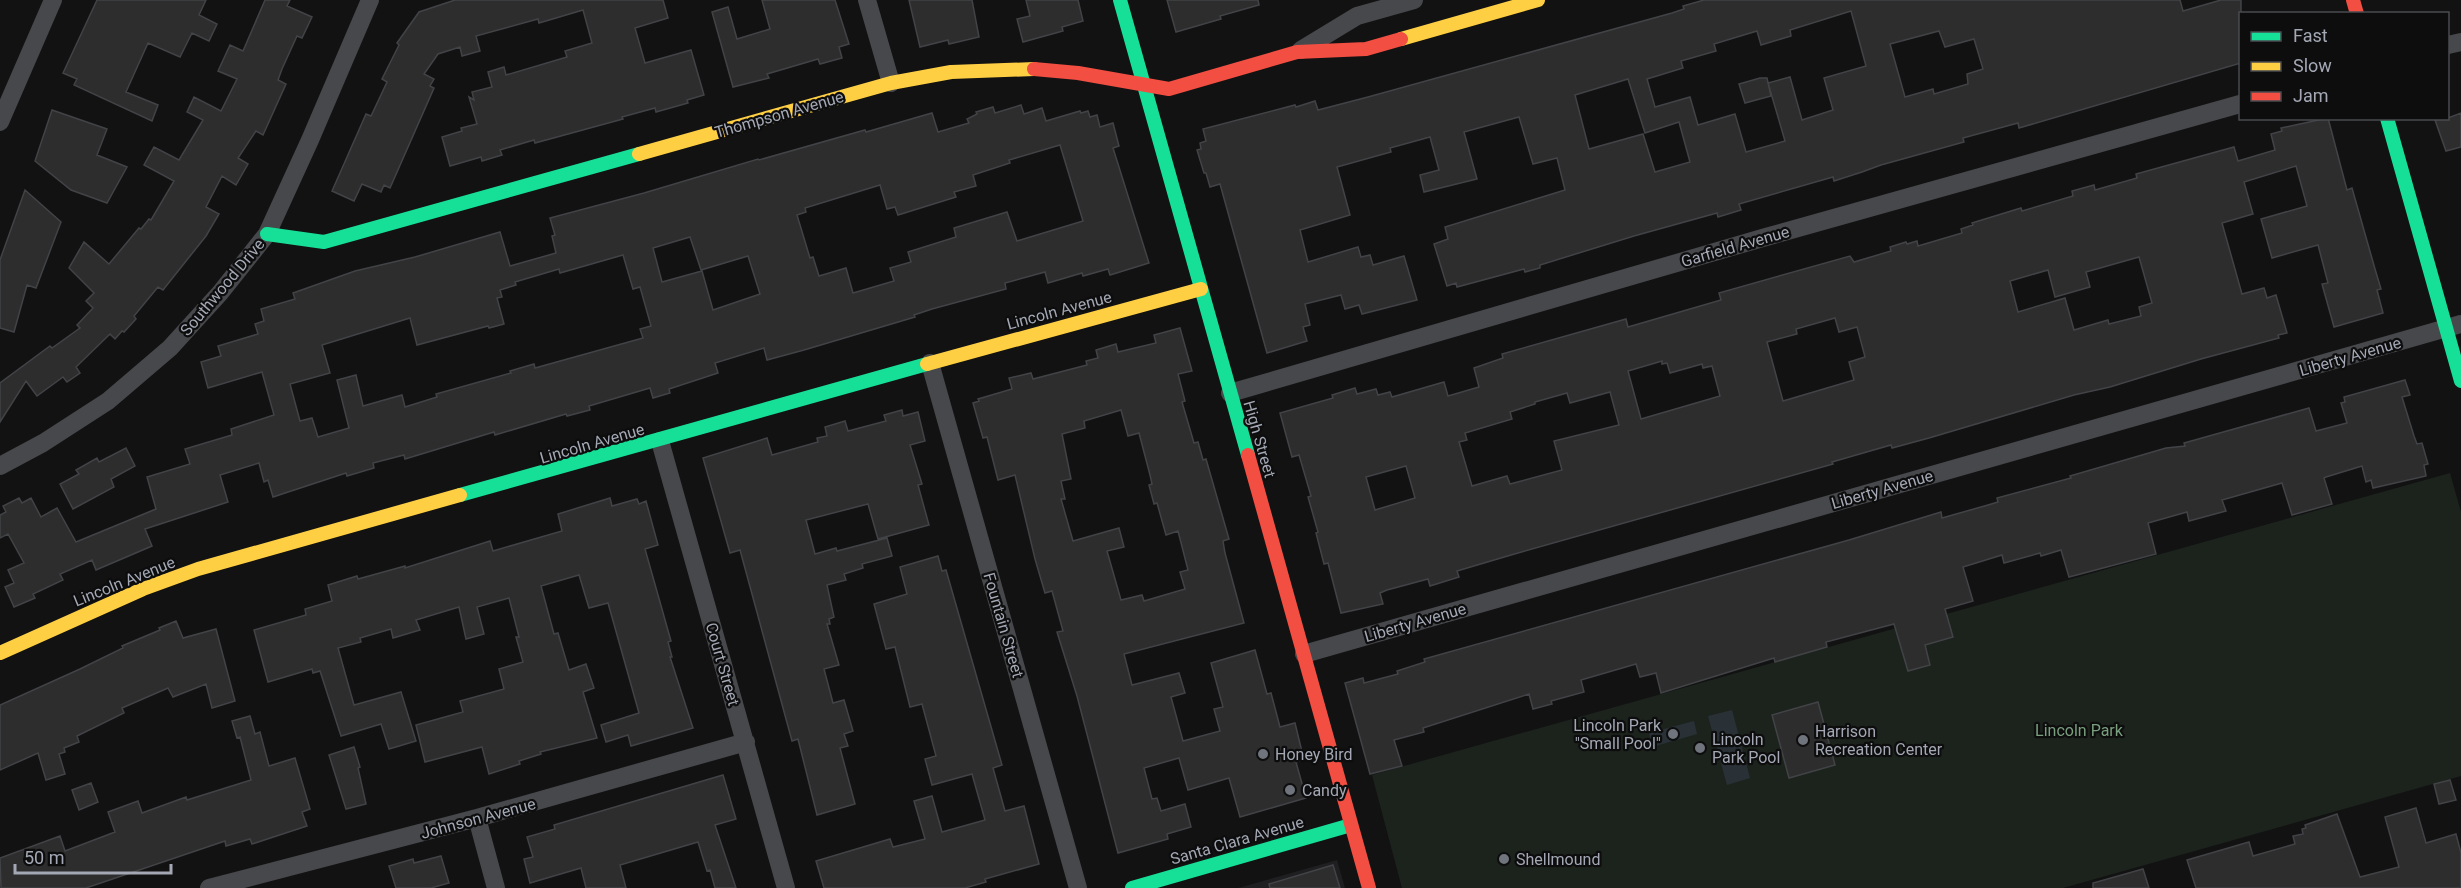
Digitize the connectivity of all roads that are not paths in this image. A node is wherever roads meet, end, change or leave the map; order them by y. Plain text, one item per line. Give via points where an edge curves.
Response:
1 (53, 0) edge
2 (370, 0) edge
3 (867, 0) edge
4 (1120, 0) edge
5 (1414, 0) edge
6 (1538, 0) edge
7 (1297, 52) junction
8 (891, 83) junction
9 (1143, 85) junction
10 (2239, 105) edge
11 (2388, 120) edge
12 (0, 122) edge
13 (267, 234) junction
14 (1201, 289) junction
15 (2454, 326) edge
16 (930, 363) junction
17 (2461, 381) edge
18 (1230, 393) junction
19 (660, 441) junction
20 (0, 466) edge
21 (0, 653) edge
22 (1304, 654) junction
23 (746, 742) junction
24 (477, 819) junction
25 (1352, 825) junction
26 (209, 888) edge
27 (496, 888) edge
28 (786, 888) edge
29 (1078, 888) edge
30 (1132, 888) edge
31 (1369, 888) edge

1 - 12 street
2 - 13 street, Southwood Drive
3 - 8 street
4 - 9 street, High Street
5 - 7 street, Thompson Avenue via 1357,16
6 - 7 street, Thompson Avenue via 1366,49
7 - 9 street, Thompson Avenue via 1174,89
8 - 9 street, Thompson Avenue via 951,72 1024,68
8 - 13 street, Thompson Avenue via 324,242
9 - 14 street, High Street
10 - 18 street, Garfield Avenue
11 - 15 street
13 - 20 street, Southwood Drive via 170,348 108,401
14 - 16 street, Lincoln Avenue
14 - 18 street, High Street
15 - 17 street
15 - 22 street, Liberty Avenue
16 - 19 street, Lincoln Avenue
16 - 29 street, Fountain Street
18 - 22 street, High Street
19 - 21 street, Lincoln Avenue via 198,569 143,589
19 - 23 street, Court Street
22 - 25 street, High Street
23 - 24 street, Johnson Avenue
23 - 28 street, Court Street
24 - 26 street, Johnson Avenue
24 - 27 street
25 - 30 street, Santa Clara Avenue
25 - 31 street, High Street

